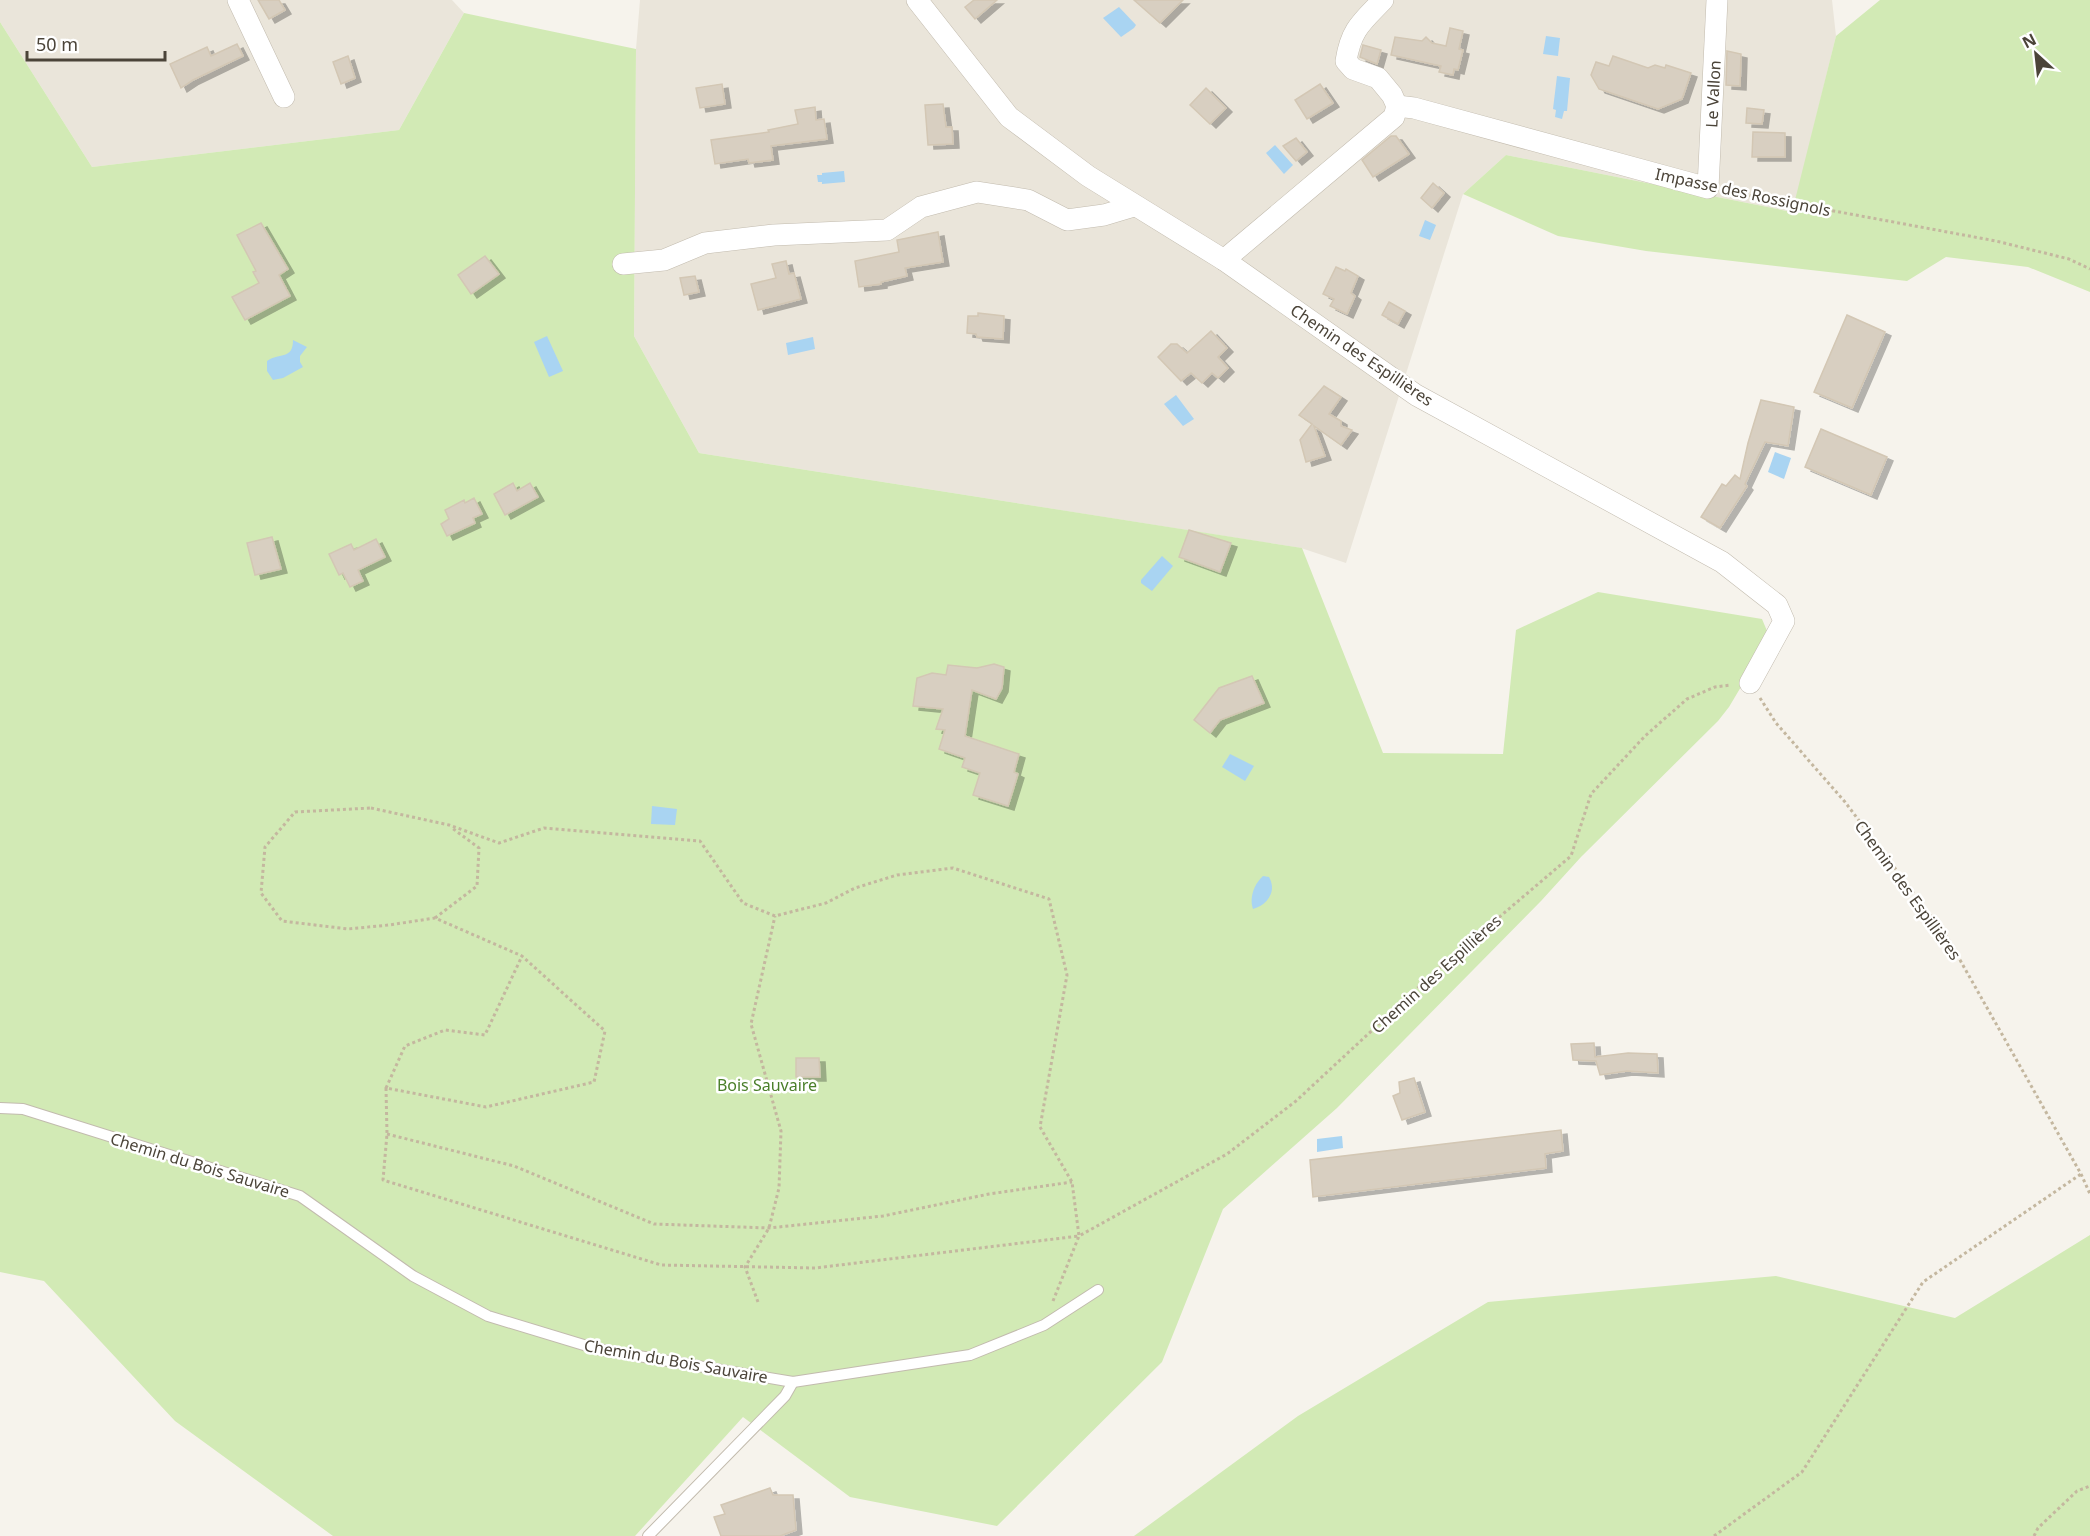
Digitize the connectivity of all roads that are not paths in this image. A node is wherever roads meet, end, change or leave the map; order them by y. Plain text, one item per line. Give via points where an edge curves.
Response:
1 (238, 0) edge
2 (917, 0) edge
3 (1383, 0) edge
4 (1717, 0) edge
5 (284, 97) dead end
6 (1397, 106) junction
7 (1708, 188) joint
8 (1134, 206) junction
9 (1224, 260) junction
10 (623, 264) dead end
11 (1750, 683) road end
12 (0, 1108) edge
13 (1098, 1290) dead end
14 (793, 1382) junction
15 (648, 1536) edge

1 - 5 street
2 - 8 street, Chemin des Espillières via 1009,117
3 - 6 street via 1355,30 1346,61 1353,69 1378,78
4 - 7 street, Le Vallon
6 - 7 street, Impasse des Rossignols
6 - 9 street via 1394,117
8 - 9 street, Chemin des Espillières
8 - 10 street via 1067,220 1028,200 977,192 921,207 887,230 774,235 705,243 664,261
9 - 11 street, Chemin des Espillières via 1416,395 1722,562 1778,605 1784,621
12 - 14 lane, Chemin du Bois Sauvaire via 23,1109 300,1196 413,1276 488,1316 597,1349
13 - 14 lane, Chemin du Bois Sauvaire via 1044,1325 970,1355
14 - 15 lane via 785,1396

